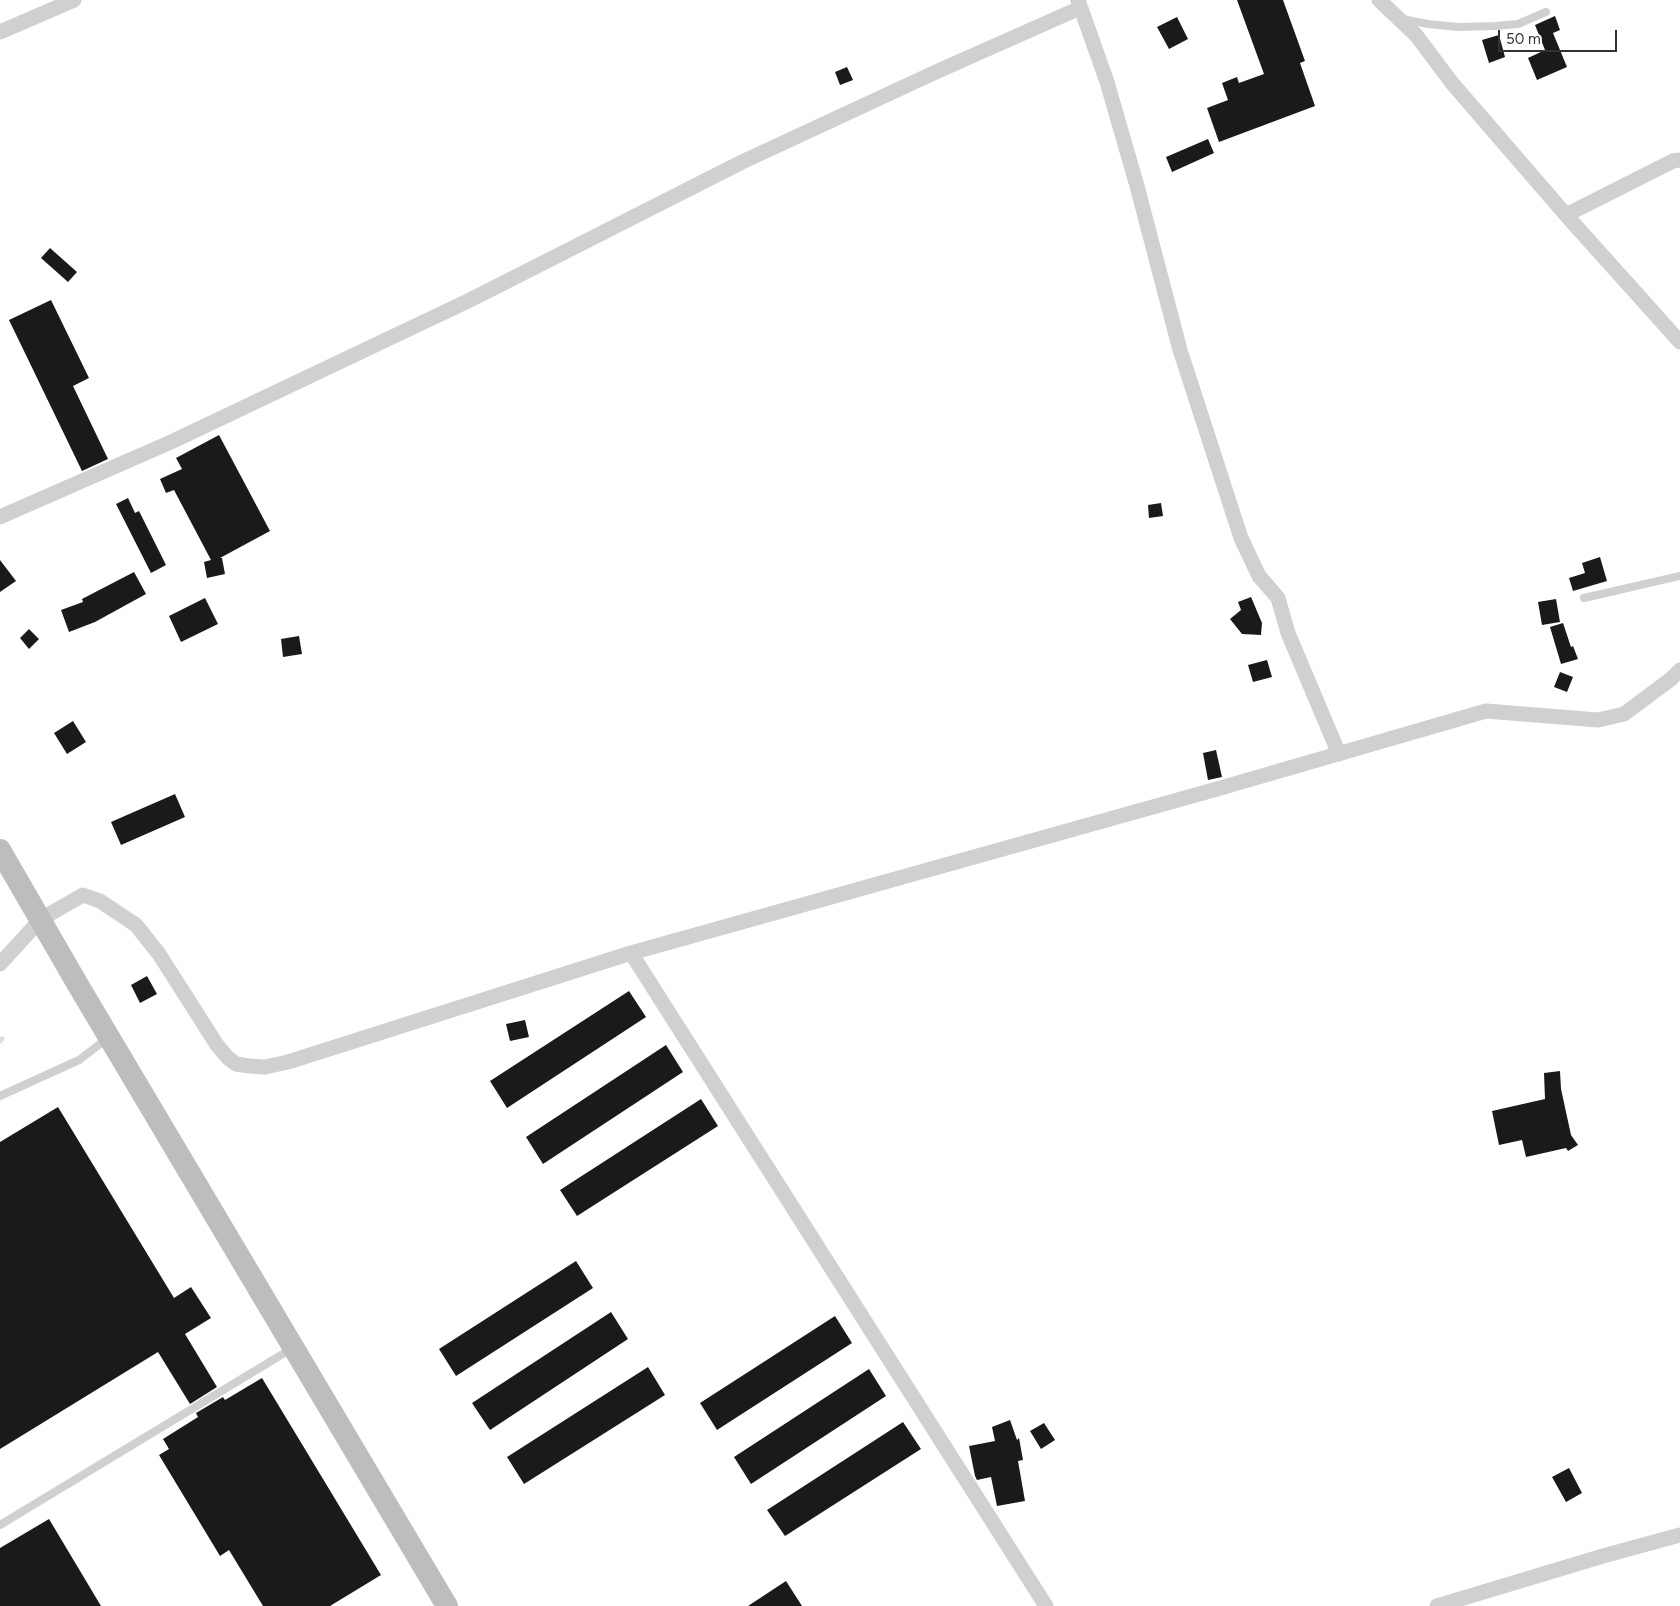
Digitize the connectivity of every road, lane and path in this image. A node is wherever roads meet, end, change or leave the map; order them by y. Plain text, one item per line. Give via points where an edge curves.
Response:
1 (74, 0) edge
2 (1379, 0) edge
3 (1079, 4) edge
4 (1546, 12) dead end
5 (1398, 18) junction
6 (0, 32) edge
7 (1680, 160) edge
8 (1566, 215) junction
9 (1680, 342) edge
10 (0, 517) edge
11 (1680, 576) edge
12 (1584, 598) dead end
13 (1680, 670) edge
14 (1339, 754) junction
15 (0, 850) edge
16 (42, 919) junction
17 (631, 953) junction
18 (0, 964) edge
19 (109, 1037) junction
20 (0, 1096) edge
21 (293, 1348) junction
22 (0, 1525) edge
23 (1680, 1535) edge
24 (447, 1606) edge
25 (1046, 1606) edge
26 (1437, 1606) edge

1 - 6 street
2 - 5 street
3 - 10 street via 742,162 470,300 171,442
3 - 14 street via 1135,177 1180,350 1241,538 1259,576 1278,598 1288,633
4 - 5 lane via 1518,24 1495,26 1458,27
5 - 8 street via 1416,35 1452,83
7 - 8 street
8 - 9 street
11 - 12 lane
13 - 14 street via 1624,714 1598,720 1486,711
14 - 17 street
15 - 16 street
16 - 17 street via 83,895 100,901 136,924 227,1057 236,1064 249,1066 288,1062
16 - 18 street
16 - 19 street
17 - 25 street
19 - 20 lane via 79,1060
19 - 21 street
21 - 22 lane
21 - 24 street
23 - 26 street

